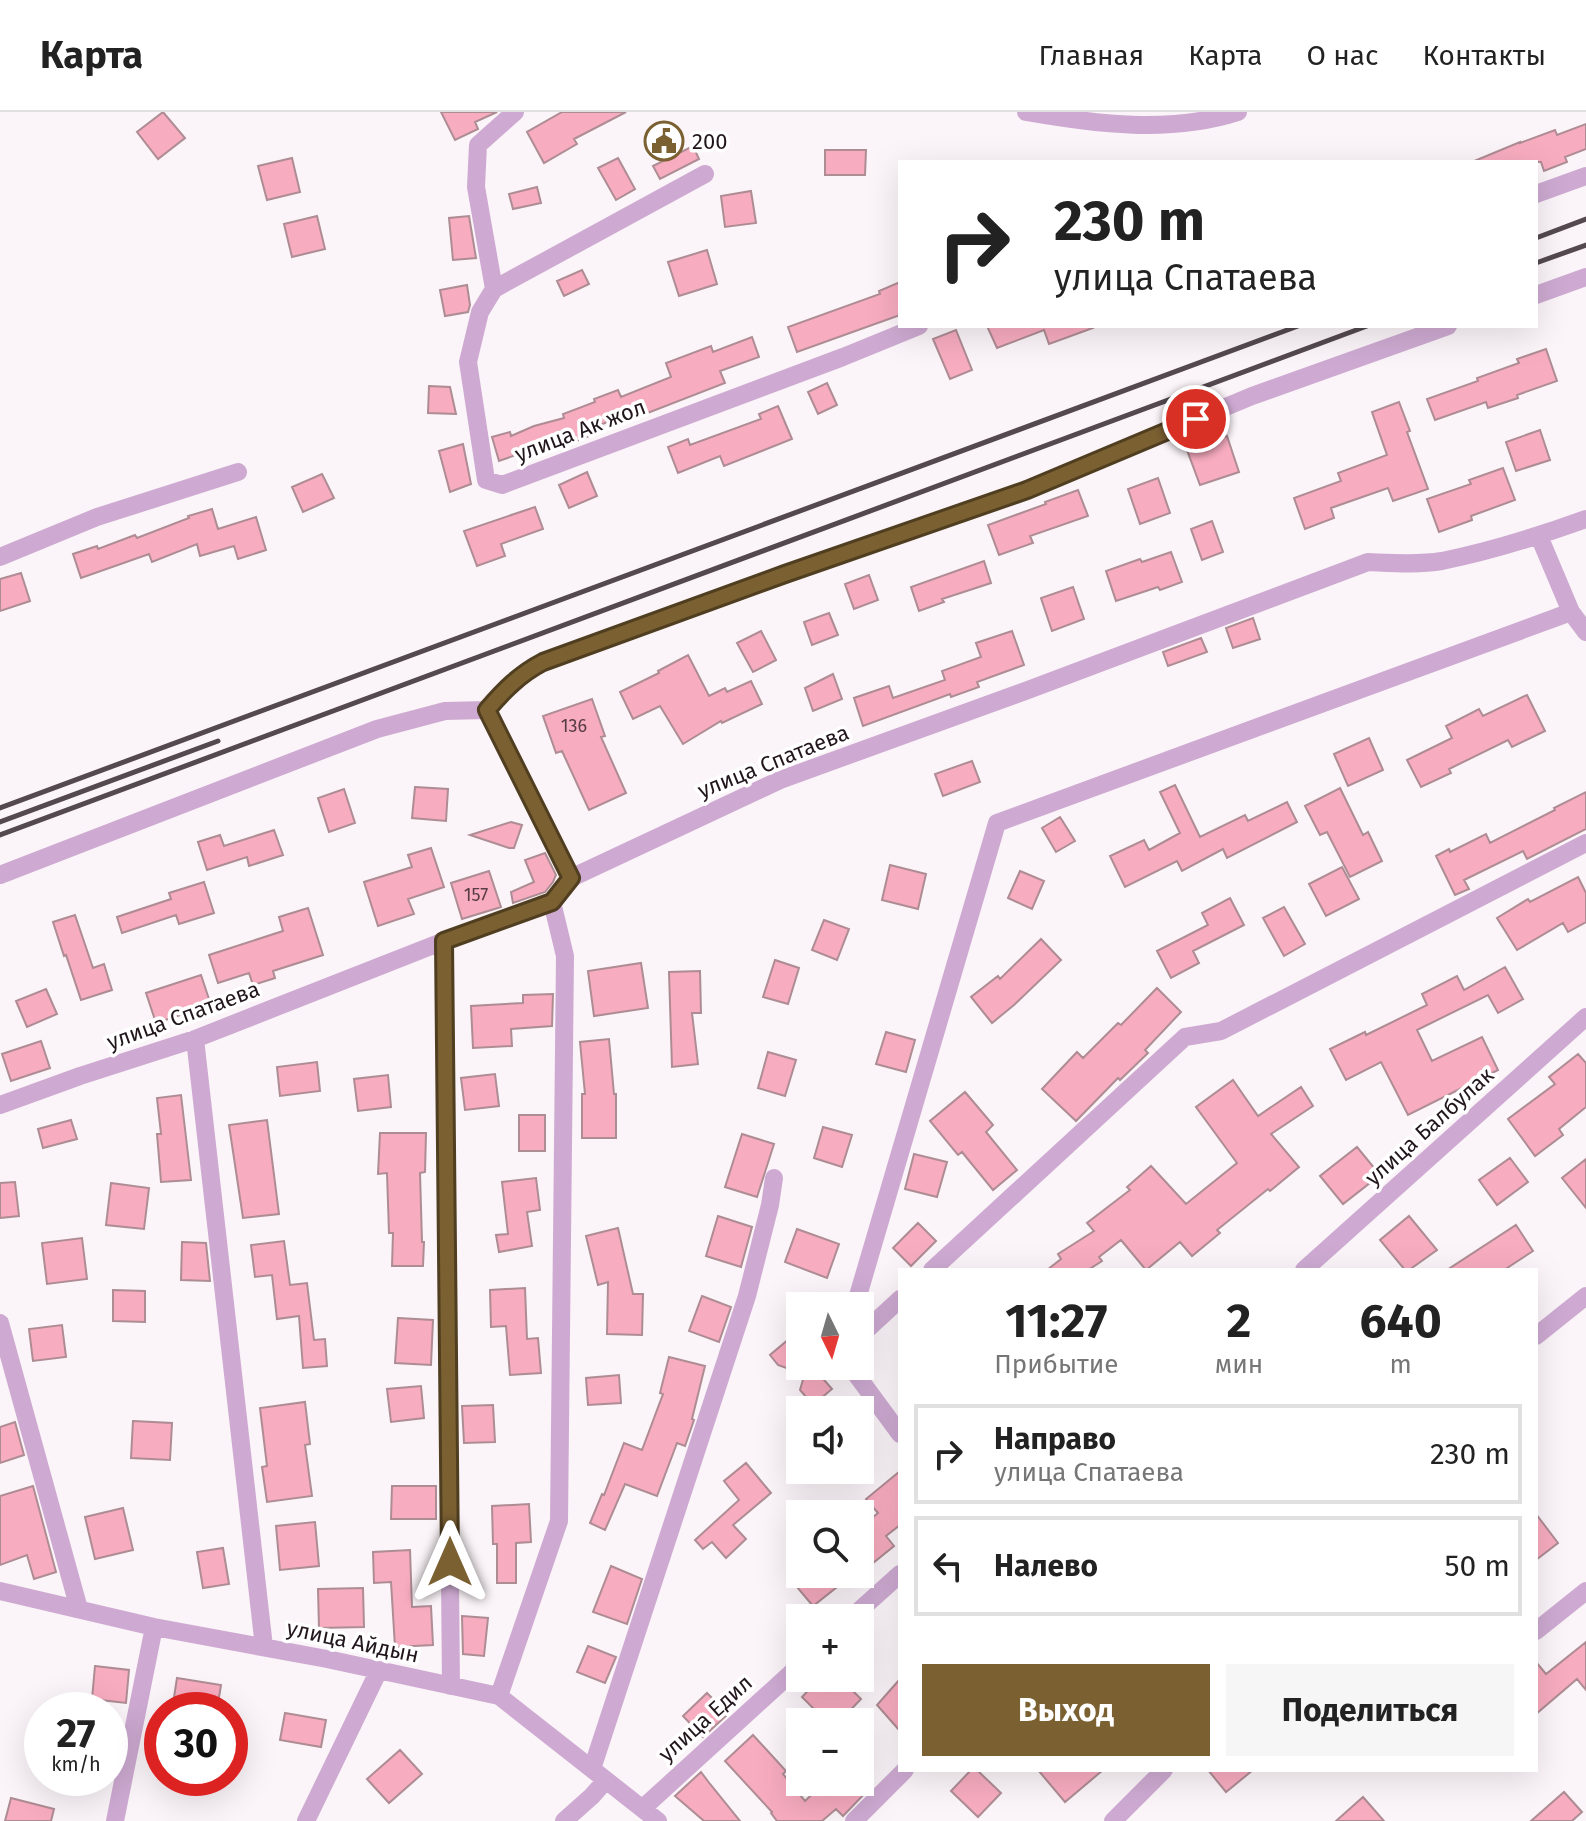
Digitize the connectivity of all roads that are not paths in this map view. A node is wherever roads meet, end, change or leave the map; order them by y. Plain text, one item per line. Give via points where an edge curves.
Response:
1 (515, 112) edge
2 (1030, 112) edge
3 (1238, 112) edge
4 (1164, 118) edge
5 (705, 174) dead end
6 (1586, 176) edge
7 (1538, 193) edge
8 (1586, 277) edge
9 (494, 289) junction
10 (1538, 294) edge
11 (914, 328) edge
12 (1442, 328) edge
13 (238, 472) dead end
14 (1586, 519) edge
15 (1539, 536) junction
16 (0, 557) edge
17 (1571, 612) junction
18 (1586, 632) edge
19 (487, 710) junction
20 (1586, 843) edge
21 (0, 875) edge
22 (571, 878) junction
23 (552, 902) junction
24 (444, 941) junction
25 (1586, 1017) edge
26 (195, 1039) junction
27 (0, 1105) edge
28 (774, 1178) dead end
29 (934, 1268) edge
30 (1306, 1268) edge
31 (859, 1292) edge
32 (1586, 1296) edge
33 (898, 1301) edge
34 (0, 1323) edge
35 (874, 1323) edge
36 (1538, 1334) edge
37 (860, 1380) edge
38 (898, 1431) edge
39 (898, 1576) edge
40 (1586, 1591) edge
41 (2, 1595) edge
42 (867, 1604) edge
43 (79, 1609) junction
44 (154, 1627) junction
45 (1538, 1629) edge
46 (264, 1647) junction
47 (379, 1670) junction
48 (786, 1678) edge
49 (451, 1686) junction
50 (499, 1696) junction
51 (903, 1772) edge
52 (1162, 1772) edge
53 (599, 1775) junction
54 (643, 1808) junction
55 (115, 1821) edge
56 (306, 1821) edge
57 (564, 1821) edge
58 (658, 1821) edge
59 (854, 1821) edge
60 (1113, 1821) edge

1 - 9 street via 478,145 476,187
2 - 4 street via 1127,125
3 - 4 street via 1220,118
5 - 9 street
6 - 7 street
8 - 10 street
9 - 11 street, улица Ак жол via 480,312 468,362 486,480 502,485
12 - 19 street via 1252,396 1027,490 543,662 505,689
13 - 16 street via 97,517
14 - 15 street, улица Спатаева
15 - 17 street
15 - 22 street, улица Спатаева via 1440,561 1368,562 780,780
17 - 18 street
17 - 31 street via 997,823
19 - 21 street via 445,711 377,729
19 - 22 street
20 - 29 street via 1221,1031 1185,1037
22 - 23 street, улица Спатаева
23 - 24 street, улица Спатаева
23 - 50 street via 565,956 559,1521
24 - 26 street, улица Спатаева
24 - 49 street
25 - 30 street, улица Балбулак
26 - 27 street, улица Спатаева
26 - 46 street
28 - 53 street via 747,1296
32 - 36 street
33 - 35 street
34 - 43 street
37 - 38 street
39 - 42 street
40 - 45 street
41 - 43 street, улица Айдын
43 - 44 street, улица Айдын
44 - 46 street, улица Айдын
44 - 55 street
46 - 47 street, улица Айдын
47 - 49 street, улица Айдын
47 - 56 street
48 - 54 street, улица Едил
49 - 50 street, улица Айдын
50 - 53 street, улица Айдын
51 - 59 street
52 - 60 street
53 - 54 street, улица Айдын
53 - 57 street via 592,1796
54 - 58 street, улица Айдын

